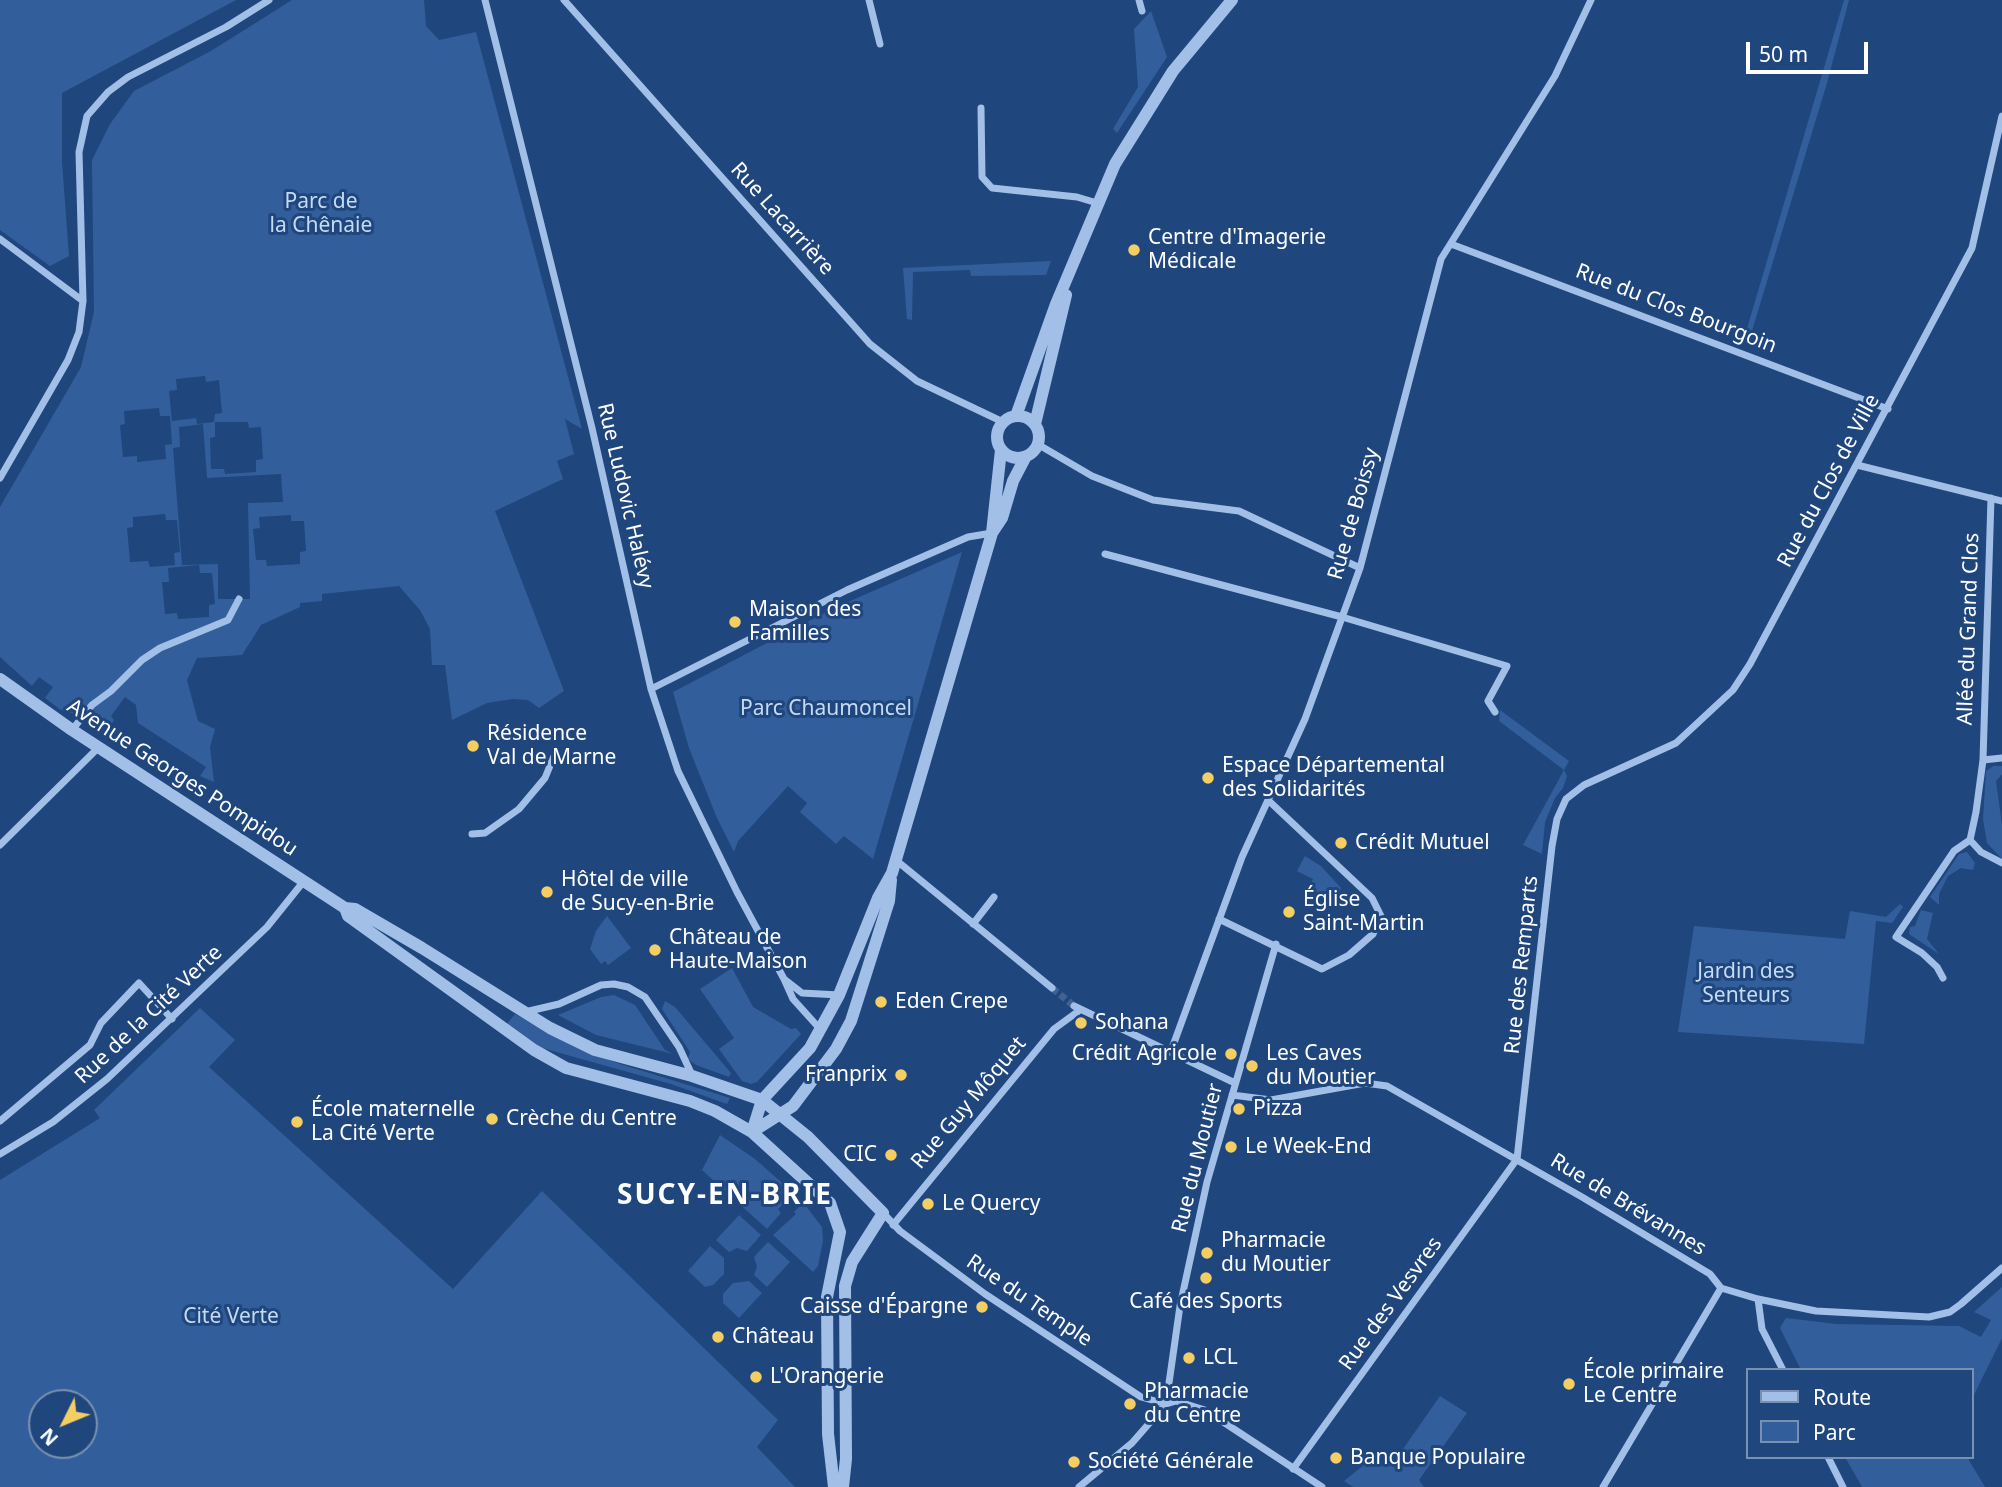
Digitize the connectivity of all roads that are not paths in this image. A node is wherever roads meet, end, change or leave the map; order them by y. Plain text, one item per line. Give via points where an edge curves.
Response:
1 (269, 0) edge
2 (485, 0) edge
3 (564, 0) edge
4 (869, 0) edge
5 (1139, 0) edge
6 (1232, 0) edge
7 (1591, 0) edge
8 (1142, 11) dead end
9 (880, 44) dead end
10 (981, 108) dead end
11 (2002, 116) edge
12 (1097, 203) junction
13 (0, 239) edge
14 (1451, 244) junction
15 (1067, 284) junction
16 (83, 300) junction
17 (1888, 409) junction
18 (1016, 416) junction
19 (1003, 422) junction
20 (1035, 424) junction
21 (1038, 445) junction
22 (1001, 450) junction
23 (1025, 458) junction
24 (1857, 465) junction
25 (0, 478) edge
26 (1991, 498) junction
27 (2002, 501) edge
28 (992, 533) junction
29 (1105, 554) dead end
30 (1360, 568) junction
31 (239, 599) dead end
32 (1342, 617) junction
33 (0, 679) edge
34 (650, 689) junction
35 (1494, 712) dead end
36 (72, 730) junction
37 (99, 747) junction
38 (554, 756) dead end
39 (2002, 758) edge
40 (1983, 760) junction
41 (1584, 785) joint
42 (1269, 801) junction
43 (472, 834) dead end
44 (1970, 840) junction
45 (0, 845) edge
46 (2002, 863) edge
47 (894, 867) junction
48 (304, 881) junction
49 (994, 897) dead end
50 (345, 908) junction
51 (1219, 919) junction
52 (973, 924) junction
53 (1276, 944) junction
54 (1942, 978) dead end
55 (785, 979) junction
56 (1052, 988) tunnel mouth
57 (839, 995) junction
58 (524, 1013) junction
59 (172, 1019) junction
60 (820, 1029) junction
61 (1171, 1051) junction
62 (692, 1076) junction
63 (1235, 1083) junction
64 (1232, 1095) junction
65 (762, 1100) junction
66 (781, 1113) junction
67 (0, 1121) edge
68 (752, 1132) junction
69 (0, 1154) edge
70 (1517, 1159) junction
71 (883, 1213) junction
72 (892, 1225) junction
73 (2002, 1268) edge
74 (1721, 1288) junction
75 (1758, 1299) junction
76 (1782, 1368) edge
77 (1166, 1404) junction
78 (1829, 1459) edge
79 (1293, 1469) junction
80 (834, 1487) edge
81 (843, 1487) edge
82 (1079, 1487) edge
83 (1322, 1487) edge
84 (1603, 1487) edge
85 (1843, 1487) edge

1 - 16 street via 128,77 87,116 79,152
2 - 34 street, Rue Ludovic Halévy via 592,428
3 - 19 street, Rue Lacarrière via 870,344 917,381
4 - 9 street
5 - 8 street
6 - 12 street via 1186,53 1146,110
7 - 14 street, Rue de Boissy via 1555,76
10 - 12 street via 982,177 992,188
11 - 17 street, Rue du Clos de Ville via 1972,248
12 - 15 street
13 - 16 street
14 - 17 street, Rue du Clos Bourgoin
14 - 30 street, Rue de Boissy via 1432,287
15 - 18 street
15 - 20 street
16 - 25 street via 79,332 68,360
17 - 24 street, Rue du Clos de Ville
18 - 19 street
18 - 20 street
19 - 22 street via 997,435
20 - 21 street
21 - 23 street
21 - 30 street via 1092,476 1153,500 1239,511
22 - 23 street via 1013,458
22 - 28 street
23 - 28 street
24 - 26 street
24 - 41 street, Rue du Clos de Ville via 1733,690 1676,743
26 - 27 street
26 - 40 street, Allée du Grand Clos
28 - 34 street via 968,537 847,590
28 - 47 street
29 - 32 street
30 - 32 street, Rue de Boissy
31 - 36 street via 228,620 142,660 92,705
32 - 35 street via 1507,666 1488,701
32 - 42 street, Rue de Boissy
33 - 36 street, Avenue Georges Pompidou
34 - 55 street, Rue Ludovic Halévy via 678,771
36 - 37 street, Avenue Georges Pompidou
37 - 45 street
37 - 48 street, Avenue Georges Pompidou
38 - 43 street via 545,778 519,809 485,833
39 - 40 street
40 - 44 street, Allée du Grand Clos
41 - 70 street, Rue des Remparts via 1566,799 1552,846
42 - 51 street, Rue de Boissy
42 - 53 street via 1372,898 1381,916 1373,934 1349,955 1322,969
44 - 46 street
44 - 54 street via 1954,851 1896,937 1922,953
47 - 52 street
47 - 57 street
47 - 66 street via 889,901 851,1021 823,1069 793,1106
48 - 50 street, Avenue Georges Pompidou
48 - 59 street, Rue de la Cité Verte via 267,927
49 - 52 street
50 - 58 street, Avenue Georges Pompidou via 355,909 422,948
50 - 68 street, Avenue Georges Pompidou via 348,916 511,1035 566,1068 690,1101
51 - 53 street
51 - 61 street, Rue de Boissy
52 - 56 street
53 - 63 street, Rue du Moutier
55 - 57 street via 802,993
55 - 60 street, Rue Ludovic Halévy via 793,999
57 - 60 street
58 - 62 street, Avenue Georges Pompidou via 595,1050
58 - 62 street via 559,1004 601,985 628,987 645,997 679,1047
59 - 67 street via 139,983 101,1023 90,1045
59 - 69 street, Rue de la Cité Verte via 84,1100
60 - 65 street via 810,1048
61 - 63 street
61 - 72 street, Rue Guy Môquet via 1077,1008 1054,1029
62 - 65 street, Avenue Georges Pompidou
63 - 64 street, Rue du Moutier
64 - 70 street, Rue de Brévannes via 1271,1100 1365,1083 1387,1086
64 - 77 street, Rue du Moutier via 1180,1306
65 - 66 street, Avenue Georges Pompidou
65 - 68 street
66 - 68 street
66 - 71 street, Avenue Georges Pompidou
68 - 80 street, Avenue Georges Pompidou via 830,1203 840,1232 827,1297 828,1434
70 - 74 street, Rue de Brévannes via 1710,1274
70 - 79 street, Rue des Vesvres
71 - 72 street, Rue du Temple
71 - 81 street via 852,1262 845,1286
72 - 77 street, Rue du Temple via 985,1294 1141,1397
73 - 75 street, Rue de Brévannes via 1950,1312 1929,1317 1816,1311
74 - 75 street, Rue de Brévannes
74 - 84 street
75 - 76 street via 1762,1329
77 - 79 street, Rue du Temple via 1176,1401 1205,1410
77 - 82 street via 1132,1443
78 - 85 street
79 - 83 street, Rue du Temple

